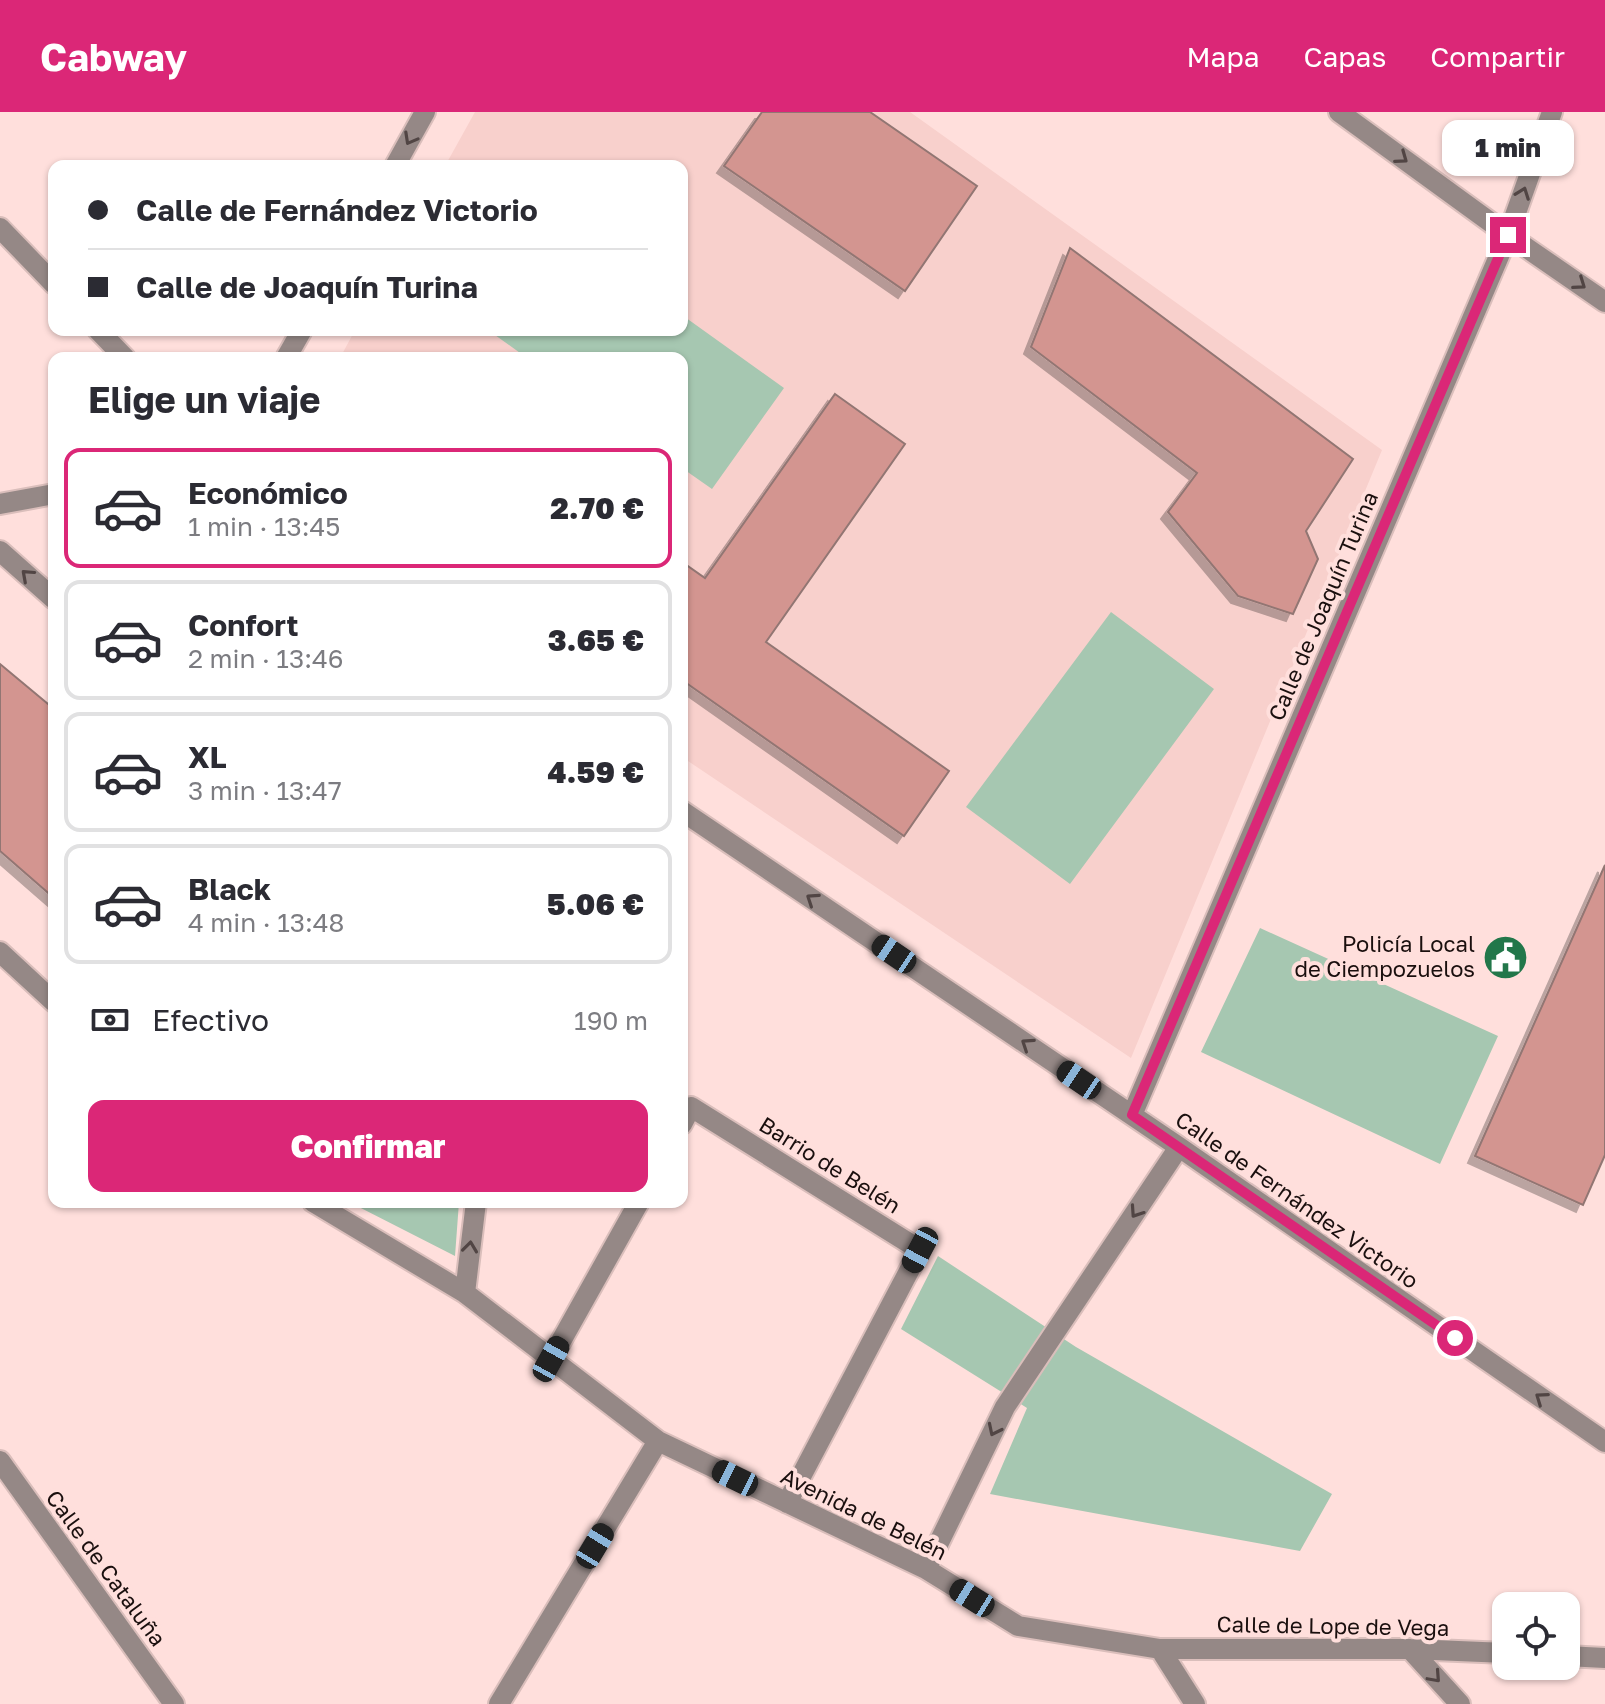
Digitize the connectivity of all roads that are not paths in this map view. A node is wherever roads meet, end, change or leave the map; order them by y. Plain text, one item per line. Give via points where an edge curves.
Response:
1 (425, 112) edge
2 (1339, 112) edge
3 (1552, 112) edge
4 (398, 160) edge
5 (0, 228) edge
6 (1508, 235) junction
7 (48, 278) edge
8 (1605, 302) edge
9 (104, 336) edge
10 (119, 352) edge
11 (48, 495) edge
12 (0, 504) edge
13 (0, 551) edge
14 (48, 594) edge
15 (688, 815) edge
16 (0, 952) edge
17 (48, 996) edge
18 (688, 1113) edge
19 (1132, 1115) junction
20 (1179, 1147) junction
21 (323, 1208) edge
22 (475, 1208) edge
23 (636, 1208) edge
24 (465, 1293) junction
25 (551, 1359) junction
26 (658, 1441) junction
27 (1605, 1442) edge
28 (0, 1461) edge
29 (787, 1503) junction
30 (926, 1569) junction
31 (1160, 1649) junction
32 (1410, 1649) junction
33 (1492, 1652) edge
34 (1580, 1657) edge
35 (1605, 1658) edge
36 (174, 1704) edge
37 (499, 1704) edge
38 (1195, 1704) edge
39 (1460, 1704) edge

1 -> 4 street
2 -> 6 street
6 -> 3 street, Calle de Joaquín Turina
5 - 7 street
6 -> 8 street
6 - 19 street, Calle de Joaquín Turina
9 - 10 street
11 - 12 street
14 -> 13 street
19 -> 15 street, Calle de Fernández Victorio
16 - 17 street
18 - 29 street, Barrio de Belén via 691,1107 920,1250
19 - 20 street, Calle de Fernández Victorio
27 -> 20 street, Calle de Fernández Victorio
20 -> 30 street via 1005,1407
21 - 24 street, Avenida de Belén
24 -> 22 street
23 - 25 street
24 - 25 street, Avenida de Belén
25 - 26 street, Avenida de Belén
26 - 29 street, Avenida de Belén
26 - 37 street
28 - 36 street, Calle de Cataluña
29 - 30 street, Avenida de Belén
30 - 31 street, Avenida de Belén via 1018,1626
31 - 32 street, Calle de Lope de Vega
31 - 38 street
32 - 33 street, Calle de Lope de Vega
32 -> 39 street
34 - 35 street

